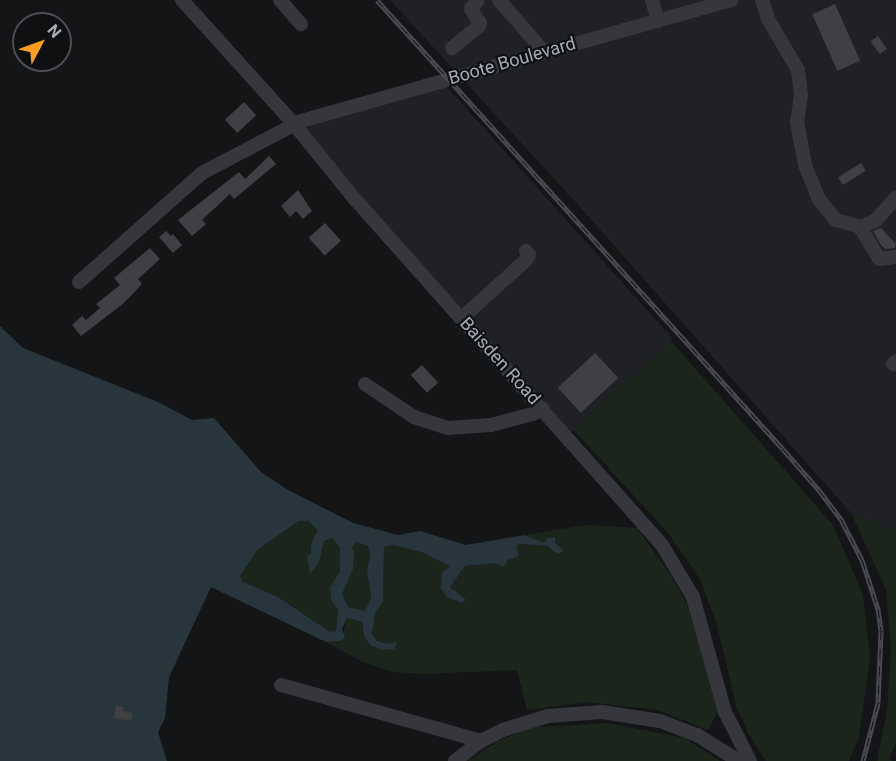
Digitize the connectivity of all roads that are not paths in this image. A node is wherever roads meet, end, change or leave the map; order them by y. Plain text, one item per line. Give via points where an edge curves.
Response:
1 (182, 0) edge
2 (280, 0) edge
3 (478, 0) edge
4 (499, 0) edge
5 (652, 0) edge
6 (731, 0) edge
7 (762, 0) edge
8 (658, 21) junction
9 (301, 24) dead end
10 (452, 48) dead end
11 (544, 52) junction
12 (294, 124) junction
13 (896, 198) edge
14 (860, 227) junction
15 (526, 251) dead end
16 (896, 257) edge
17 (79, 282) dead end
18 (462, 318) junction
19 (365, 384) dead end
20 (543, 409) junction
21 (281, 685) dead end
22 (734, 732) junction
23 (481, 741) junction
24 (724, 750) junction
25 (455, 761) edge
26 (739, 761) edge
27 (750, 761) edge

1 - 12 street, Baisden Road
2 - 9 street
3 - 10 street via 471,9 479,26
4 - 11 street
5 - 8 street
6 - 8 street, Boote Boulevard
7 - 14 street via 768,19 798,70 801,95 797,122 805,165 818,198 836,220
8 - 11 street, Boote Boulevard
11 - 12 street, Boote Boulevard
12 - 17 street, Boote Boulevard via 202,172
12 - 18 street, Baisden Road via 354,198
13 - 14 street via 875,221
14 - 16 street via 879,259
15 - 18 street via 526,260
18 - 20 street, Baisden Road
19 - 20 street via 414,417 448,428 492,425
20 - 22 street, Baisden Road via 650,530 685,579
21 - 23 street
22 - 24 street
22 - 27 street, Baisden Road
23 - 24 street via 548,716 602,712 660,721
23 - 25 street
24 - 26 street

